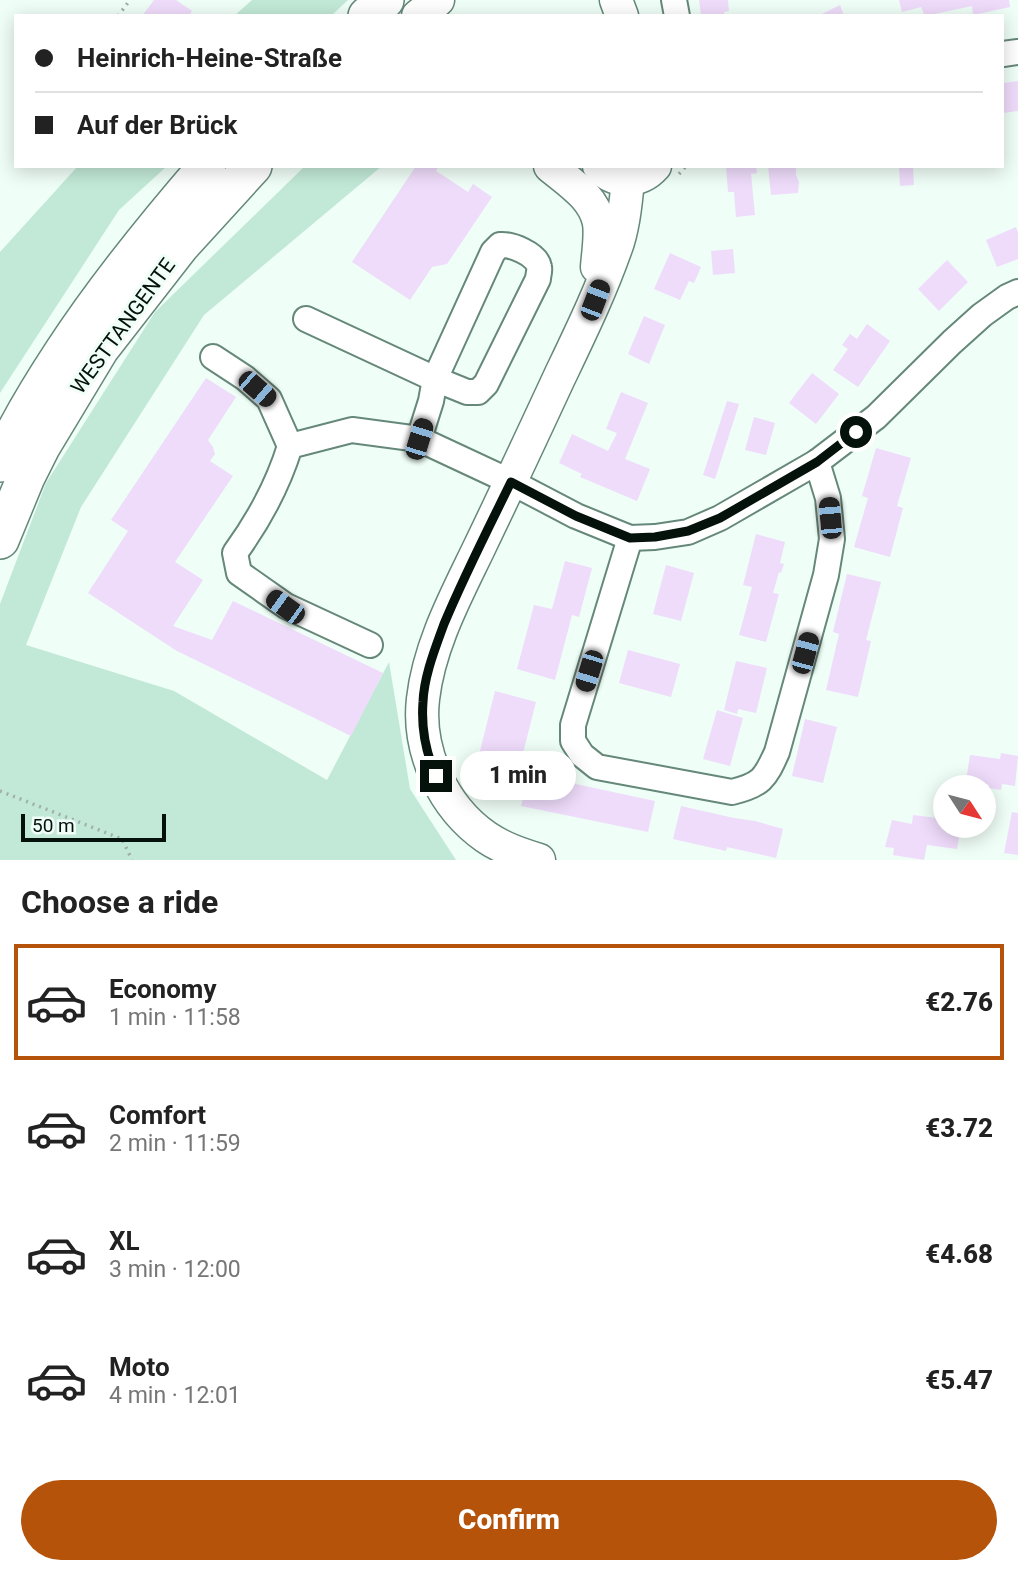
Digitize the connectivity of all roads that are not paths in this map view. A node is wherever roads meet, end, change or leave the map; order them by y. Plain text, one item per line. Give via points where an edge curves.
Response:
1 (385, 0) edge
2 (403, 0) edge
3 (438, 0) edge
4 (369, 14) edge
5 (415, 14) edge
6 (420, 14) edge
7 (205, 168) edge
8 (251, 168) edge
9 (552, 168) edge
10 (600, 168) edge
11 (642, 173) edge
12 (1018, 292) edge
13 (595, 300) junction
14 (306, 319) dead end
15 (213, 357) dead end
16 (435, 379) junction
17 (419, 439) junction
18 (290, 446) junction
19 (817, 462) junction
20 (0, 463) edge
21 (511, 482) junction
22 (630, 538) junction
23 (0, 540) edge
24 (370, 645) dead end
25 (538, 860) edge

1 - 4 highway
2 - 5 main road
3 - 6 main road
7 - 20 highway, WESTTANGENTE via 91,309 39,388
8 - 23 highway, WESTTANGENTE via 181,245 100,349 41,447
9 - 13 main road via 596,210 600,225
10 - 11 main road via 614,178
11 - 13 main road
12 - 19 street via 982,315 876,417
13 - 21 main road
14 - 16 street
15 - 18 street via 269,399
16 - 16 street via 493,252 509,244 534,257 538,279 486,384 478,392 467,392
16 - 17 street
17 - 18 street via 352,430
17 - 21 street
18 - 24 street via 267,503 235,553 239,573 285,607
19 - 22 street via 720,518 688,531
19 - 22 street via 828,498 832,539 826,575 777,752 768,772 752,787 732,792 597,767 573,741 573,724
21 - 22 street
21 - 25 main road via 437,644 422,700 423,732 443,790 462,816 512,852

